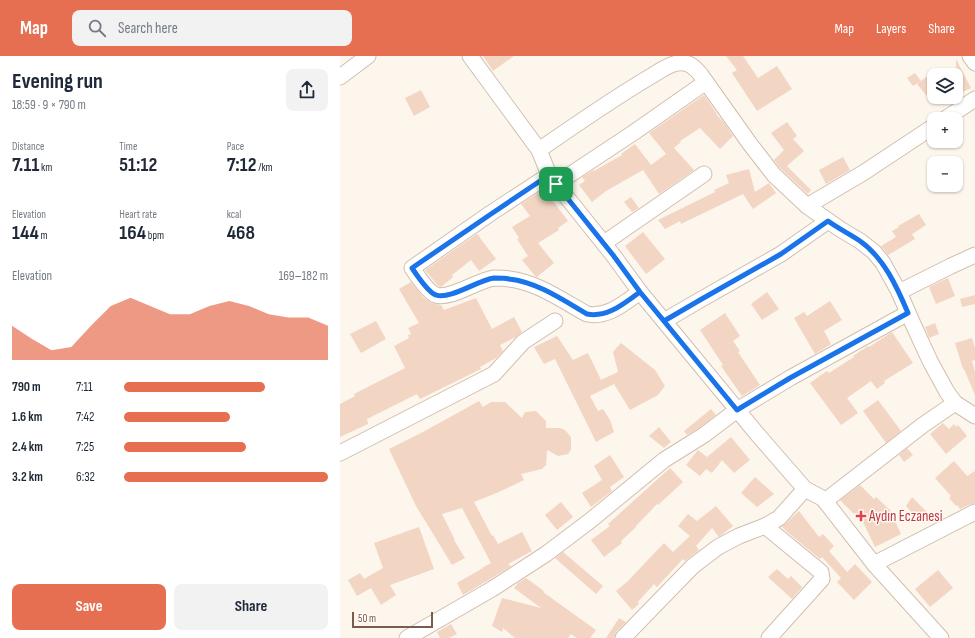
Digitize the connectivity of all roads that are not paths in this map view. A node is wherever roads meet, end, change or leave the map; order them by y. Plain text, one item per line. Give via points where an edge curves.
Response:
1 (368, 56) edge
2 (470, 56) edge
3 (970, 56) edge
4 (684, 59) edge
5 (975, 62) edge
6 (340, 77) edge
7 (706, 82) junction
8 (975, 99) edge
9 (956, 112) edge
10 (927, 131) edge
11 (539, 150) junction
12 (704, 174) dead end
13 (553, 180) junction
14 (807, 206) junction
15 (828, 221) junction
16 (604, 243) junction
17 (975, 255) edge
18 (640, 292) junction
19 (899, 292) junction
20 (908, 313) junction
21 (555, 321) dead end
22 (664, 321) junction
23 (955, 403) junction
24 (737, 410) junction
25 (975, 415) edge
26 (340, 453) edge
27 (805, 489) junction
28 (825, 501) junction
29 (975, 512) edge
30 (765, 526) junction
31 (874, 564) junction
32 (407, 638) edge
33 (623, 638) edge
34 (769, 638) edge
35 (941, 638) edge

1 - 6 street
2 - 11 street
3 - 5 street
4 - 7 street
4 - 11 street via 628,89
7 - 13 street via 633,134
7 - 14 street via 774,175
8 - 9 street
10 - 14 street
11 - 13 street
12 - 16 street
13 - 16 street
13 - 18 street via 491,214 412,268 435,295 447,296 493,278 510,279 542,289 587,314 595,315 614,310
14 - 15 street
15 - 19 street via 874,252
15 - 22 street via 781,254
16 - 18 street
17 - 19 street
18 - 22 street
19 - 20 street
20 - 23 street via 930,361
20 - 24 street
21 - 26 street via 524,342 494,374
22 - 24 street
23 - 25 street
23 - 28 street
24 - 27 street
24 - 32 street via 664,460 546,554 492,590
27 - 28 street
27 - 30 street via 779,518
28 - 31 street
29 - 31 street
30 - 33 street via 718,547 693,566
30 - 34 street via 821,572 822,579
31 - 35 street

